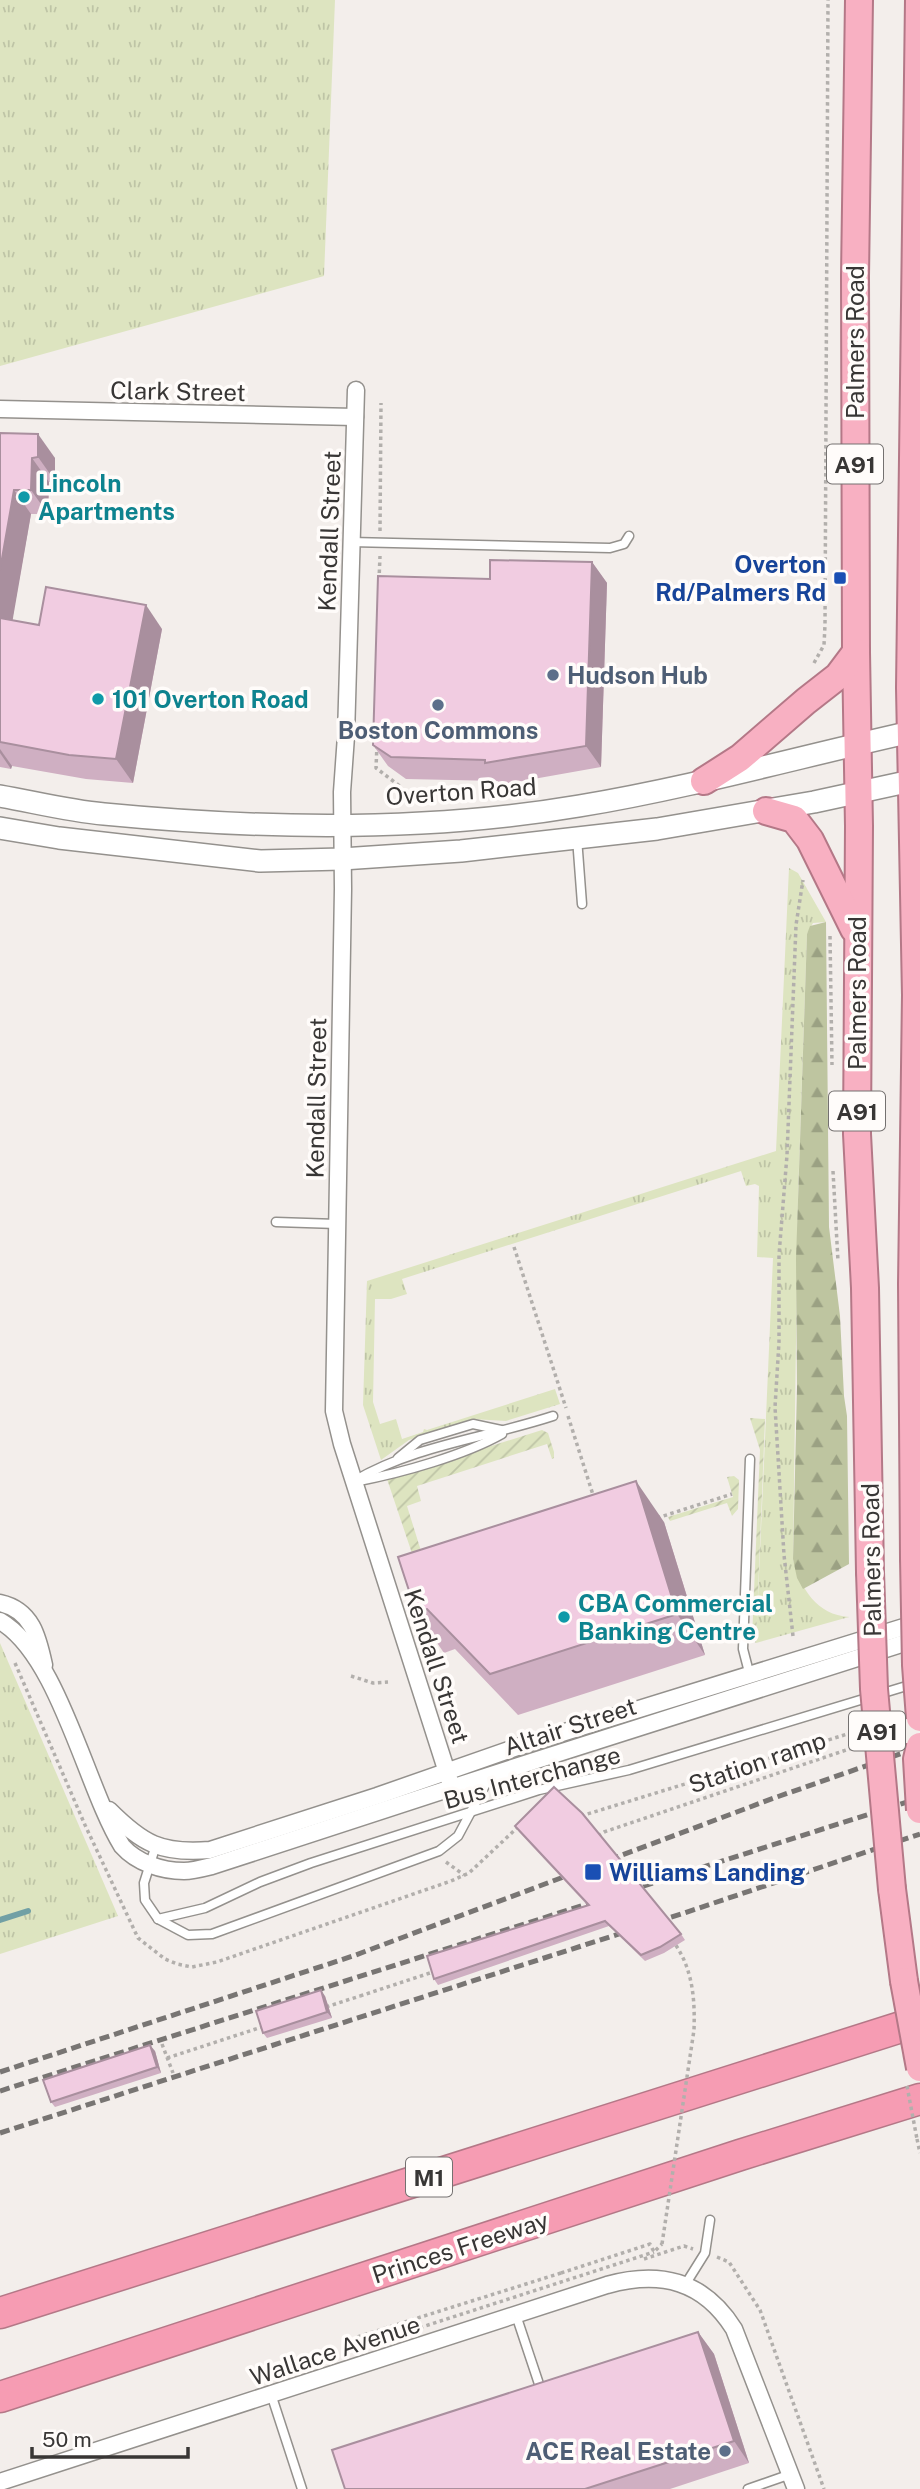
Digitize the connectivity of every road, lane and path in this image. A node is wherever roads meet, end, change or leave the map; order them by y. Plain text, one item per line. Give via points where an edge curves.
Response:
1 (828, 0) edge
2 (859, 0) edge
3 (919, 0) edge
4 (356, 390) dead end
5 (381, 403) dead end
6 (0, 409) edge
7 (355, 418) junction
8 (629, 536) dead end
9 (351, 542) junction
10 (380, 543) junction
11 (379, 580) edge
12 (916, 621) edge
13 (856, 652) junction
14 (808, 669) dead end
15 (916, 731) edge
16 (377, 741) edge
17 (858, 745) junction
18 (916, 780) edge
19 (704, 781) junction
20 (401, 787) dead end
21 (858, 792) junction
22 (0, 796) edge
23 (766, 811) junction
24 (341, 825) junction
25 (0, 828) edge
26 (578, 838) junction
27 (342, 859) junction
28 (917, 869) edge
29 (810, 888) dead end
30 (582, 904) dead end
31 (857, 934) junction
32 (830, 935) dead end
33 (832, 1071) dead end
34 (833, 1166) dead end
35 (276, 1222) dead end
36 (337, 1224) junction
37 (514, 1247) dead end
38 (839, 1264) dead end
39 (553, 1416) dead end
40 (508, 1431) junction
41 (750, 1460) dead end
42 (354, 1482) junction
43 (732, 1494) dead end
44 (597, 1507) edge
45 (656, 1518) dead end
46 (0, 1603) edge
47 (0, 1622) edge
48 (920, 1622) edge
49 (793, 1636) dead end
50 (920, 1638) edge
51 (11, 1654) dead end
52 (45, 1671) junction
53 (750, 1675) junction
54 (351, 1676) dead end
55 (920, 1681) edge
56 (388, 1682) dead end
57 (755, 1691) junction
58 (920, 1718) edge
59 (855, 1732) dead end
60 (861, 1745) dead end
61 (920, 1746) edge
62 (490, 1775) junction
63 (450, 1780) junction
64 (103, 1803) junction
65 (574, 1809) edge
66 (920, 1810) edge
67 (473, 1811) junction
68 (523, 1823) edge
69 (593, 1839) edge
70 (156, 1845) junction
71 (148, 1865) junction
72 (158, 1919) junction
73 (669, 1937) edge
74 (437, 1971) edge
75 (920, 1975) edge
76 (322, 2008) edge
77 (915, 2015) edge
78 (270, 2025) edge
79 (162, 2044) dead end
80 (167, 2058) junction
81 (920, 2067) edge
82 (173, 2073) dead end
83 (920, 2099) edge
84 (917, 2139) dead end
85 (920, 2153) edge
86 (710, 2220) dead end
87 (654, 2252) junction
88 (685, 2285) junction
89 (0, 2314) edge
90 (516, 2315) junction
91 (539, 2384) edge
92 (271, 2395) junction
93 (0, 2397) edge
94 (0, 2482) edge
95 (794, 2482) edge
96 (302, 2489) edge
97 (748, 2489) edge

1 - 14 path via 825,625 824,645
2 - 13 highway, Palmers Road / A91
3 - 12 highway, Palmers Road / A91
4 - 7 street, Kendall Street
5 - 10 path
6 - 7 street, Clark Street
7 - 9 street, Kendall Street
8 - 10 lane via 624,544 610,548
9 - 10 lane
9 - 24 street, Kendall Street
10 - 11 path
12 - 15 highway, Palmers Road / A91
13 - 17 highway, Palmers Road / A91
13 - 19 highway via 838,676 740,758
15 - 17 street, Overton Road
15 - 18 highway, Palmers Road / A91
16 - 20 path via 376,768
17 - 19 street, Overton Road
17 - 21 highway, Palmers Road / A91
18 - 21 street
18 - 28 highway, Palmers Road / A91
19 - 24 street, Overton Road via 579,806 482,819
21 - 23 street
21 - 31 highway, Palmers Road / A91
22 - 24 street, Overton Road via 102,814 285,826
23 - 26 street
23 - 31 highway via 794,819 810,840
24 - 27 street, Kendall Street
25 - 27 street via 260,861
26 - 27 street
26 - 30 lane
27 - 36 street, Kendall Street
28 - 58 highway, Palmers Road / A91, bridge via 912,1284
29 - 49 path via 803,877 796,925 775,1407 783,1555
31 - 77 highway, Palmers Road / A91, bridge via 857,1134 880,1771 892,1889
32 - 33 path
34 - 38 path
35 - 36 lane
36 - 42 street, Kendall Street via 334,1411
37 - 44 path
39 - 40 lane
40 - 42 lane via 484,1444
40 - 42 lane via 475,1436 395,1461
41 - 53 lane via 743,1649
42 - 63 street, Kendall Street
43 - 45 path
46 - 52 street, Altair Street via 16,1609 31,1623
47 - 52 street, Altair Street via 24,1641
48 - 53 street, Altair Street
50 - 57 street, Altair Street
51 - 68 path via 138,1938 177,1964 192,1967 233,1957 451,1881 469,1873
52 - 64 street, Altair Street
53 - 57 lane
53 - 63 street, Altair Street via 526,1744
54 - 56 path
55 - 67 lane, Bus Interchange via 629,1770 539,1790
57 - 62 street, Altair Street
59 - 65 path via 581,1816
60 - 69 path, Station ramp
61 - 66 highway, A91, bridge
62 - 63 street, Altair Street
62 - 67 lane
63 - 70 street, Altair Street via 210,1850 183,1852
63 - 71 street, Altair Street via 212,1866 185,1871
64 - 70 street, Altair Street via 133,1833
64 - 71 street, Altair Street via 122,1846
67 - 72 lane, Bus Interchange via 260,1882 205,1908
67 - 72 lane via 458,1836 439,1851 212,1934 188,1935
70 - 71 lane
71 - 72 lane via 145,1900
73 - 87 path, bridge via 691,1980 694,2030 663,2244
74 - 76 path, bridge
75 - 77 highway
77 - 81 highway, Palmers Road / A91, bridge
77 - 89 highway, M1
78 - 80 path
79 - 80 path
80 - 82 path
83 - 93 highway, Princes Freeway
84 - 85 path
86 - 88 lane via 705,2253
87 - 87 path, bridge via 360,2347 357,2337 650,2244
88 - 90 street, Wallace Avenue via 632,2278
88 - 95 street, Wallace Avenue via 721,2308 734,2329
90 - 91 lane
90 - 92 street, Wallace Avenue
92 - 94 street, Wallace Avenue
92 - 96 lane
95 - 97 lane

